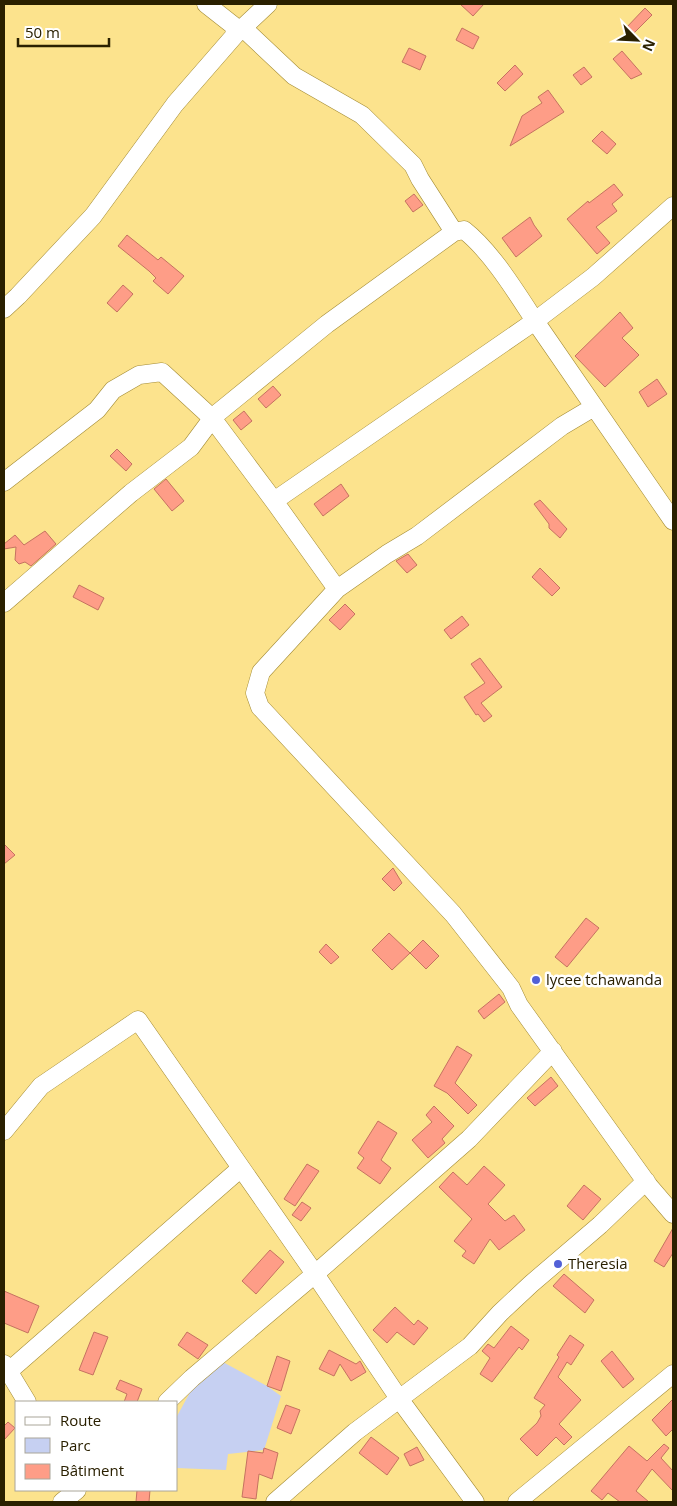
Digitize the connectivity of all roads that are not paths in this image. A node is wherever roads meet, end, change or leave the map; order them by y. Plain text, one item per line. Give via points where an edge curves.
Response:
1 (206, 4) edge
2 (268, 4) edge
3 (239, 31) junction
4 (673, 206) edge
5 (454, 232) junction
6 (4, 309) edge
7 (535, 321) junction
8 (594, 407) junction
9 (212, 418) junction
10 (4, 482) edge
11 (274, 501) junction
12 (673, 521) edge
13 (337, 590) junction
14 (4, 603) edge
15 (553, 1051) junction
16 (4, 1131) edge
17 (241, 1168) junction
18 (646, 1181) junction
19 (673, 1214) edge
20 (315, 1274) junction
21 (6, 1367) edge
22 (673, 1374) edge
23 (400, 1400) junction
24 (26, 1401) edge
25 (168, 1401) edge
26 (76, 1491) edge
27 (78, 1491) edge
28 (62, 1502) edge
29 (85, 1502) edge
30 (276, 1502) edge
31 (475, 1502) edge
32 (517, 1502) edge

1 - 3 street
2 - 3 street
3 - 5 street via 294,76 362,115 413,165
3 - 6 street via 175,104 92,216
4 - 7 street via 593,277
5 - 7 street via 464,230 473,237 512,285
5 - 9 street via 327,324
7 - 8 street
7 - 11 street
8 - 12 street
8 - 13 street via 562,426 416,536
9 - 10 street via 162,372 139,375 113,390 97,410
9 - 11 street
9 - 14 street via 191,447 131,493
11 - 13 street
13 - 15 street via 261,672 256,693 260,707 453,914 511,988 519,1005
15 - 18 street
15 - 20 street via 469,1139
16 - 17 street via 41,1086 138,1020
17 - 20 street
17 - 21 street
18 - 19 street
18 - 23 street via 525,1290 470,1346
20 - 23 street
20 - 25 street
21 - 24 street
22 - 32 street
23 - 30 street via 355,1432
23 - 31 street
26 - 28 street
27 - 29 street

